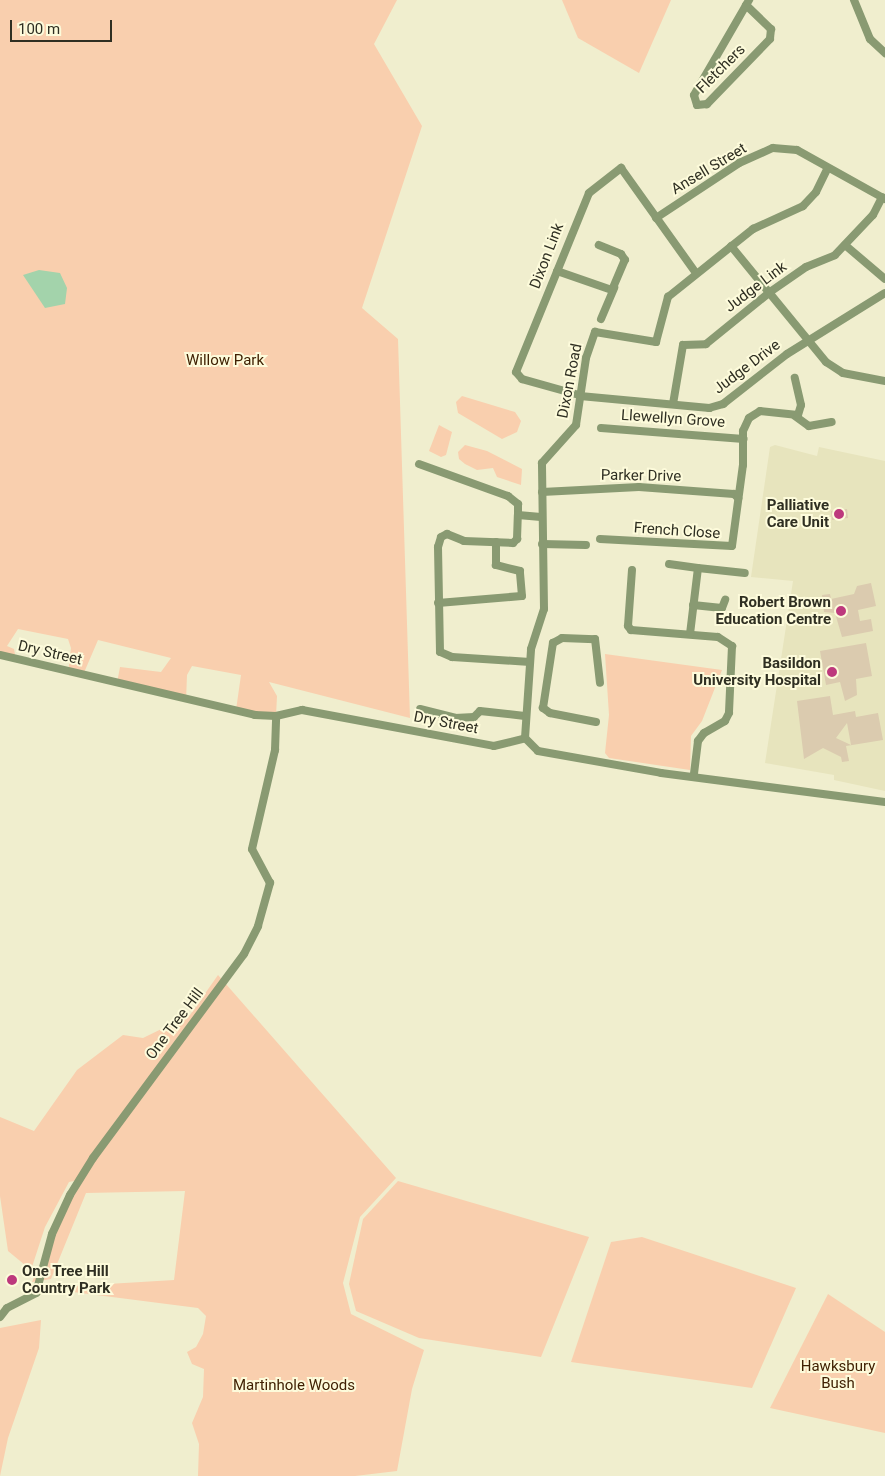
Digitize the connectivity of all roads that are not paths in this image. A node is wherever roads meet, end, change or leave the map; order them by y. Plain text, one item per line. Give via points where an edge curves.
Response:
1 (854, 0) edge
2 (748, 2) edge
3 (885, 53) edge
4 (827, 169) junction
5 (884, 198) edge
6 (656, 218) junction
7 (599, 245) dead end
8 (845, 245) junction
9 (731, 246) junction
10 (557, 271) junction
11 (696, 273) junction
12 (885, 279) edge
13 (614, 288) junction
14 (770, 292) junction
15 (885, 293) edge
16 (601, 319) dead end
17 (810, 338) junction
18 (794, 378) dead end
19 (885, 381) edge
20 (580, 395) junction
21 (673, 404) junction
22 (795, 416) junction
23 (832, 422) dead end
24 (601, 428) dead end
25 (744, 439) junction
26 (419, 464) dead end
27 (542, 492) junction
28 (738, 498) junction
29 (518, 515) junction
30 (541, 517) junction
31 (600, 539) dead end
32 (496, 542) junction
33 (542, 544) junction
34 (586, 545) dead end
35 (669, 564) dead end
36 (698, 568) junction
37 (632, 570) dead end
38 (745, 573) dead end
39 (725, 600) dead end
40 (438, 603) junction
41 (693, 605) junction
42 (690, 634) junction
43 (0, 655) edge
44 (530, 662) junction
45 (600, 683) dead end
46 (528, 686) junction
47 (543, 688) junction
48 (420, 710) dead end
49 (276, 716) junction
50 (525, 716) junction
51 (596, 722) dead end
52 (525, 738) junction
53 (694, 776) junction
54 (885, 802) edge
55 (0, 1317) edge

1 - 3 street via 870,39
2 - 2 street, Fletchers via 770,29 770,38 707,104 698,105 694,95
4 - 5 street, Ansell Street
4 - 6 street, Ansell Street via 796,150 773,148 739,163
4 - 9 street, Dixon Road via 816,192 803,206 753,229
5 - 8 street, Judge Link
6 - 10 street, Dixon Link via 621,168 584,199
6 - 11 street, Dixon Link
7 - 13 street via 624,258
8 - 12 street
8 - 14 street, Judge Link
9 - 11 street, Dixon Road
9 - 14 street
10 - 13 street via 605,290
10 - 20 street, Dixon Link via 516,372 522,379
11 - 20 street, Dixon Road via 668,297 656,342 624,340 597,330 586,358
13 - 16 street
14 - 17 street
14 - 21 street, Judge Link via 706,344 683,344
15 - 17 street, Judge Drive
17 - 19 street via 826,362 843,373
17 - 21 street, Judge Drive via 723,404 709,408
18 - 22 street via 800,406
20 - 21 street, Judge Drive
20 - 27 street, Dixon Road via 573,431 542,463
22 - 23 street via 809,426
22 - 25 street via 760,411 746,421
24 - 25 street, Llewellyn Grove
25 - 28 street
26 - 29 street via 515,499
27 - 28 street, Parker Drive via 639,487 734,494
27 - 30 street, Dixon Road
28 - 31 street, French Close via 733,542 728,548
29 - 30 street
29 - 32 street via 516,541
30 - 33 street, Dixon Road
32 - 40 street via 464,540 447,534 441,537
32 - 40 street via 496,565 520,571 522,596
33 - 34 street
33 - 44 street, Dixon Road via 544,609
35 - 36 street
36 - 38 street
36 - 41 street
37 - 42 street via 628,626
39 - 41 street via 722,608
40 - 44 street via 442,654
41 - 42 street
42 - 53 street via 718,637 732,646 734,655 729,713 725,721 704,733 698,741
43 - 49 street, Dry Street via 186,701
44 - 46 street, Dixon Road
45 - 47 street via 595,639 562,638 551,648
46 - 47 street
46 - 50 street, Dixon Road
47 - 51 street via 542,704 547,712
48 - 50 street via 455,718 474,717 480,711
49 - 52 street, Dry Street via 302,710 494,746
49 - 55 street, One Tree Hill via 275,750 255,822 252,849 270,883 258,926 244,954 104,1142 70,1195 47,1249 36,1293 6,1308
50 - 52 street, Dixon Road
52 - 53 street via 538,751
53 - 54 street

